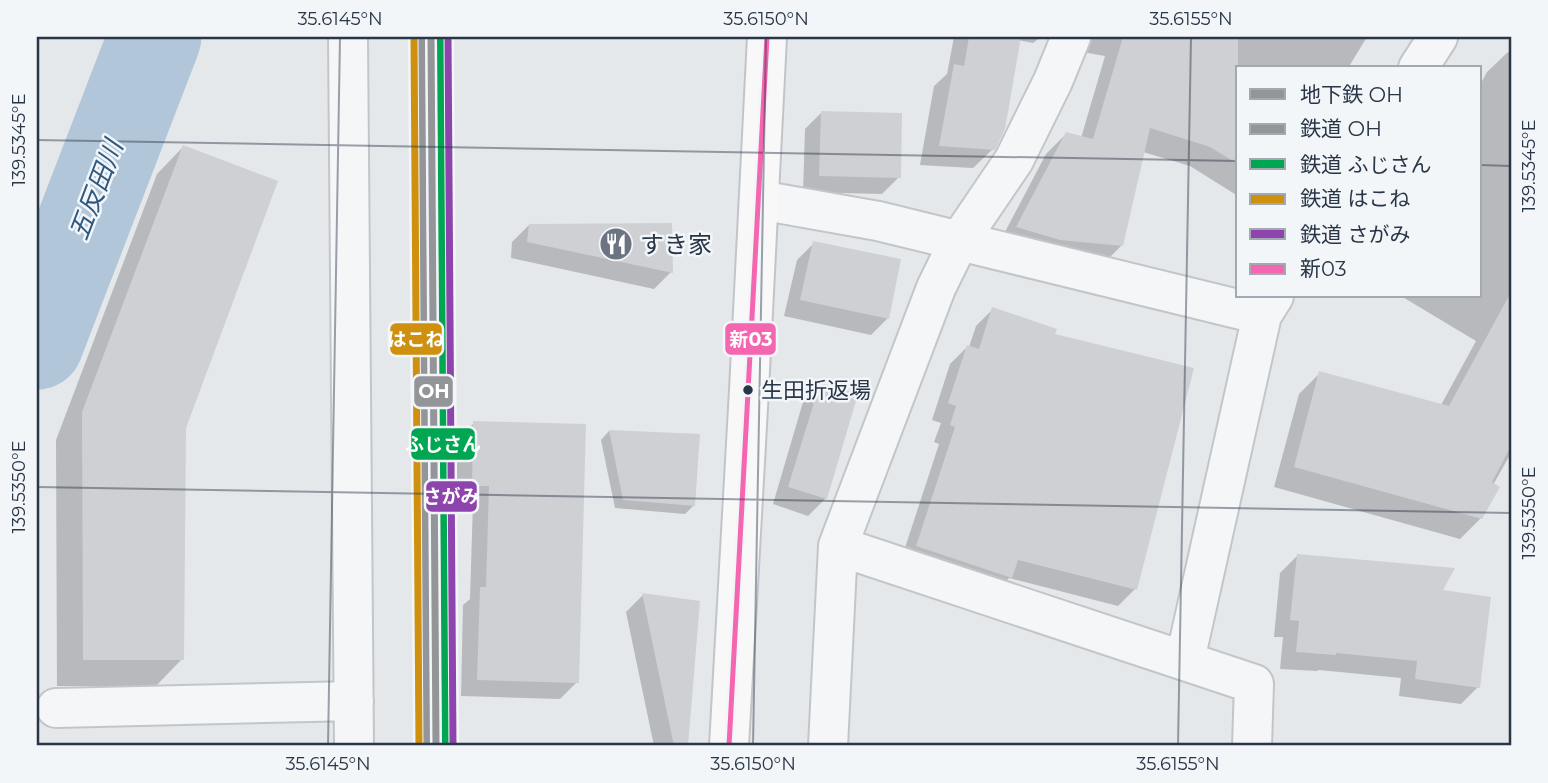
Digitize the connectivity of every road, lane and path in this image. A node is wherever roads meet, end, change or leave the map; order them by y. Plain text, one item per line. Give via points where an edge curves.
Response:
1 (348, 37) edge
2 (767, 37) edge
3 (1071, 37) edge
4 (1438, 37) edge
5 (1419, 66) edge
6 (758, 200) junction
7 (958, 242) junction
8 (1268, 306) edge
9 (838, 545) junction
10 (1185, 660) junction
11 (354, 701) junction
12 (56, 708) dead end
13 (354, 746) edge
14 (729, 746) edge
15 (828, 746) edge
16 (1252, 746) edge

1 - 11 street
2 - 6 main road
3 - 7 street via 1013,160
4 - 5 street
6 - 7 street via 878,220
6 - 14 main road
7 - 8 street
7 - 9 street via 936,288
8 - 10 street
9 - 10 street
9 - 15 street
10 - 16 street via 1254,684
11 - 12 street
11 - 13 street

